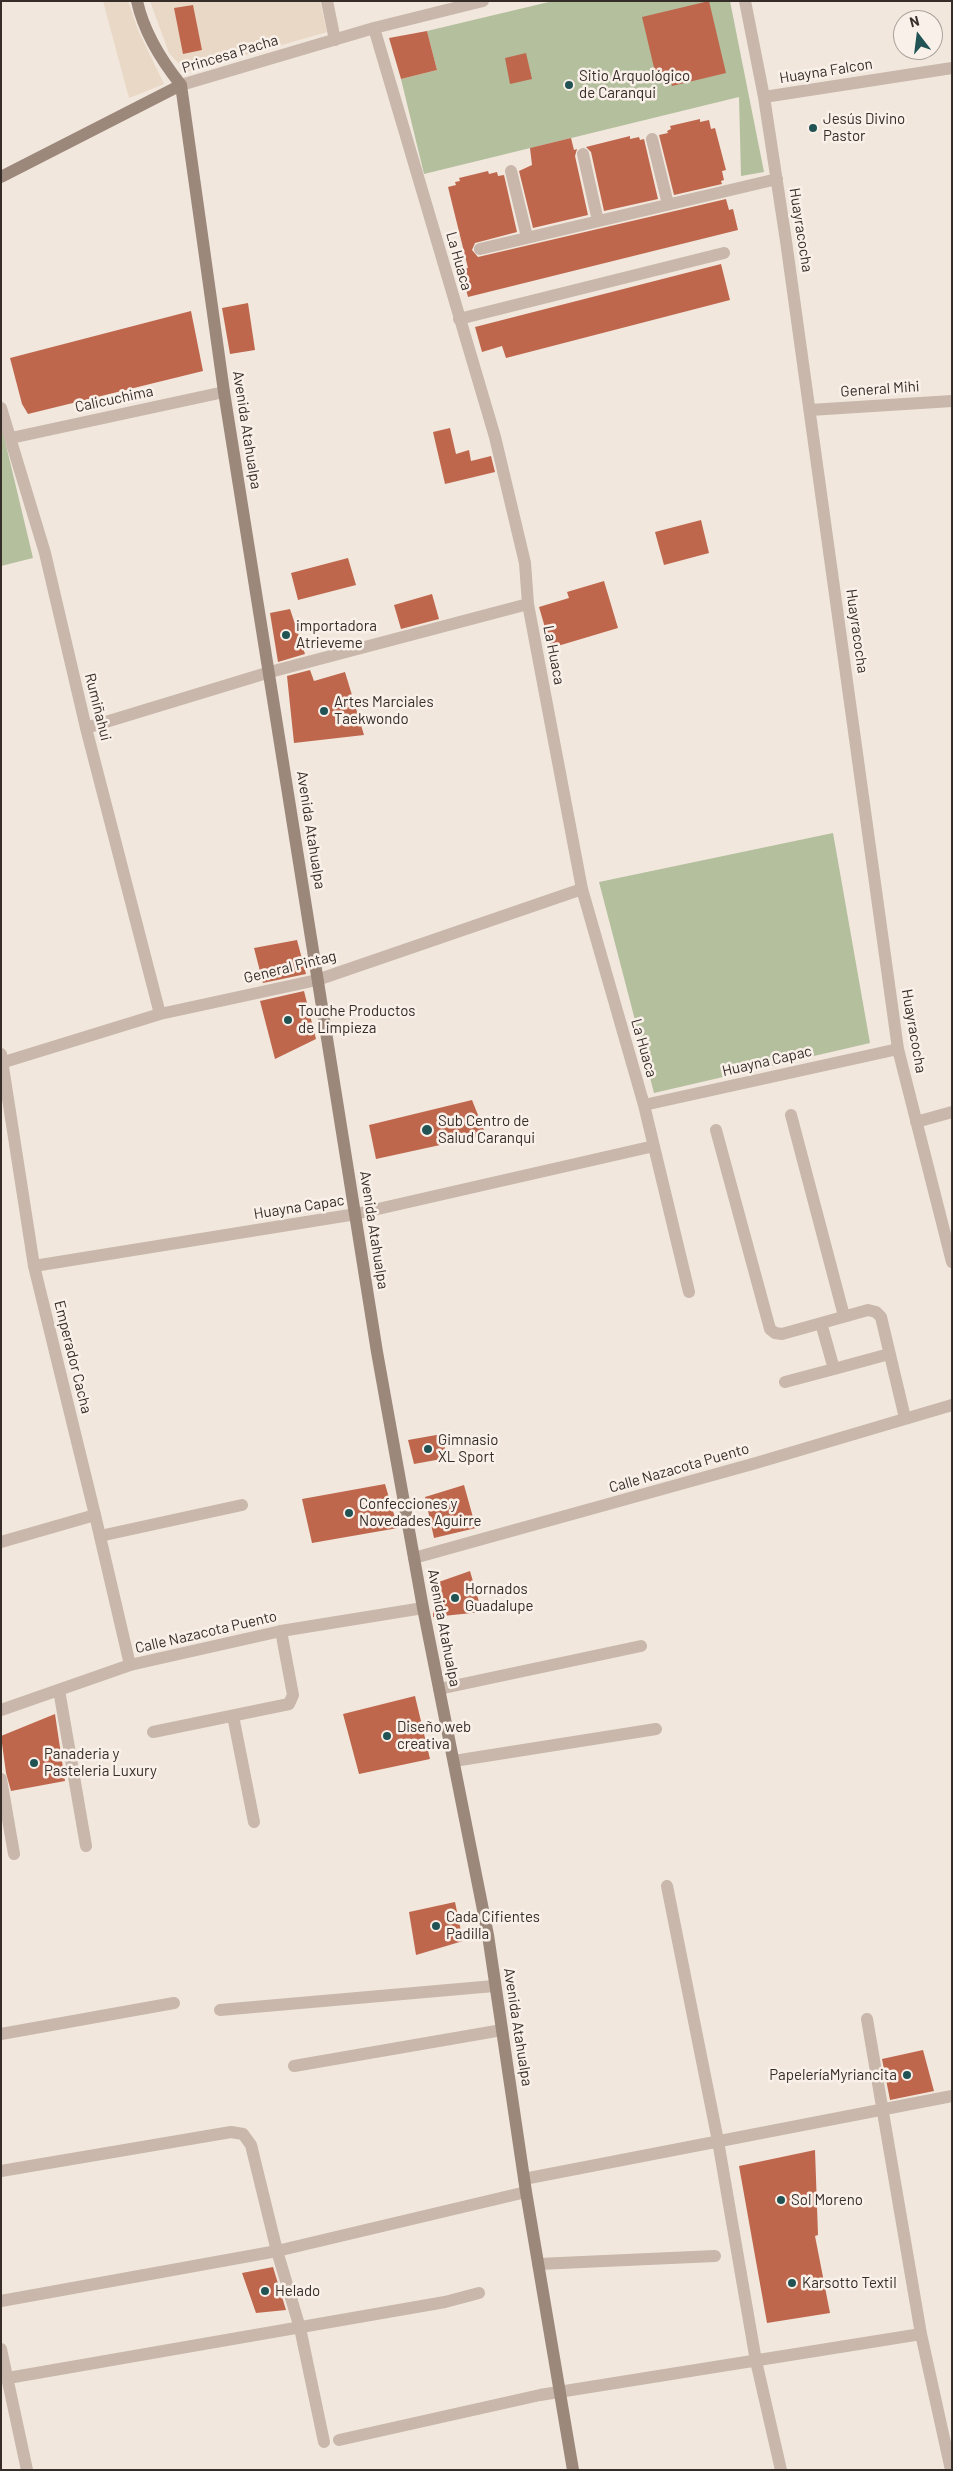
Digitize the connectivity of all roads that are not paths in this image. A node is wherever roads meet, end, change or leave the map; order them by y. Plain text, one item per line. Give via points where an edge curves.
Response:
1 (137, 1) edge
2 (327, 1) edge
3 (483, 1) edge
4 (745, 1) edge
5 (374, 28) junction
6 (335, 40) junction
7 (952, 68) edge
8 (181, 85) junction
9 (764, 97) junction
10 (652, 139) dead end
11 (583, 154) dead end
12 (511, 171) dead end
13 (1, 177) edge
14 (777, 179) junction
15 (668, 204) junction
16 (598, 221) junction
17 (527, 237) junction
18 (480, 249) dead end
19 (724, 253) dead end
20 (459, 319) junction
21 (224, 392) junction
22 (952, 400) edge
23 (1, 408) edge
24 (810, 410) junction
25 (11, 438) junction
26 (528, 604) junction
27 (270, 672) junction
28 (86, 728) junction
29 (582, 889) junction
30 (317, 980) junction
31 (160, 1014) junction
32 (898, 1049) junction
33 (2, 1060) edge
34 (644, 1105) junction
35 (952, 1112) edge
36 (791, 1115) dead end
37 (916, 1122) junction
38 (716, 1130) dead end
39 (654, 1146) junction
40 (356, 1214) junction
41 (952, 1262) edge
42 (34, 1266) junction
43 (689, 1292) dead end
44 (844, 1316) junction
45 (821, 1322) junction
46 (889, 1354) junction
47 (834, 1369) junction
48 (785, 1382) dead end
49 (952, 1405) edge
50 (905, 1418) junction
51 (242, 1505) dead end
52 (96, 1515) junction
53 (100, 1536) junction
54 (1, 1542) edge
55 (414, 1558) junction
56 (423, 1608) junction
57 (281, 1631) junction
58 (641, 1646) dead end
59 (130, 1665) junction
60 (440, 1689) junction
61 (59, 1690) junction
62 (1, 1710) edge
63 (233, 1716) junction
64 (656, 1729) dead end
65 (153, 1732) dead end
66 (454, 1761) junction
67 (1, 1780) edge
68 (254, 1822) dead end
69 (86, 1846) dead end
70 (14, 1854) dead end
71 (667, 1886) dead end
72 (494, 1986) junction
73 (174, 2003) dead end
74 (220, 2010) dead end
75 (867, 2019) dead end
76 (502, 2030) junction
77 (1, 2034) edge
78 (294, 2066) dead end
79 (952, 2096) edge
80 (884, 2109) junction
81 (718, 2141) junction
82 (1, 2171) edge
83 (524, 2179) junction
84 (526, 2192) junction
85 (277, 2251) junction
86 (716, 2256) dead end
87 (538, 2264) junction
88 (479, 2293) dead end
89 (1, 2300) edge
90 (300, 2328) junction
91 (921, 2334) junction
92 (1, 2348) edge
93 (756, 2362) junction
94 (8, 2378) junction
95 (559, 2392) junction
96 (339, 2440) dead end
97 (324, 2442) dead end
98 (27, 2470) edge
99 (573, 2470) edge
100 (781, 2470) edge
101 (951, 2470) edge

1 - 8 main road, Avenida Atahualpa via 156,49
2 - 6 street
3 - 5 street, Princesa Pacha
4 - 9 street, Huayracocha
5 - 6 street, Princesa Pacha
5 - 20 street, La Huaca
6 - 8 street, Princesa Pacha
7 - 9 street, Huayna Falcon
8 - 13 main road, Princesa Pacha
8 - 21 main road, Avenida Atahualpa
9 - 14 street, Huayracocha
10 - 15 street
11 - 16 street
12 - 17 street
14 - 15 street
14 - 24 street, Huayracocha
15 - 16 street
16 - 17 street
17 - 18 street
19 - 20 street
20 - 26 street, La Huaca via 497,446 525,563
21 - 25 street, Calicuchima
21 - 27 main road, Avenida Atahualpa
22 - 24 street, General Mihi
23 - 25 street, Rumiñahui
24 - 32 street, Huayracocha
25 - 28 street, Rumiñahui via 45,553
26 - 27 street
26 - 29 street, La Huaca
27 - 28 street
27 - 30 main road, Avenida Atahualpa
28 - 31 street, Rumiñahui
29 - 30 street, General Pintag
29 - 34 street, La Huaca
30 - 31 street, General Pintag
30 - 40 main road, Avenida Atahualpa
31 - 33 street, General Pintag
32 - 34 street, Huayna Capac
32 - 37 street, Huayracocha
33 - 42 street, Emperador Cacha
34 - 39 street, La Huaca
35 - 37 street
36 - 44 street
37 - 41 street, Huayracocha
38 - 45 street via 770,1329 775,1334 782,1334
39 - 40 street, Huayna Capac
39 - 43 street, La Huaca
40 - 42 street, Huayna Capac
40 - 55 main road, Avenida Atahualpa
42 - 52 street, Emperador Cacha
44 - 45 street
44 - 46 street via 868,1310 876,1312 881,1317
45 - 47 street
46 - 47 street
46 - 50 street
47 - 48 street
49 - 50 street, Calle Nazacota Puento
50 - 55 street, Calle Nazacota Puento via 747,1466
51 - 53 street
52 - 53 street, Emperador Cacha
52 - 54 street
53 - 59 street, Emperador Cacha
55 - 56 main road, Avenida Atahualpa
56 - 57 street, Calle Nazacota Puento
56 - 60 main road, Avenida Atahualpa
57 - 59 street, Calle Nazacota Puento
57 - 63 street via 293,1695 288,1704
58 - 60 street
59 - 61 street, Calle Nazacota Puento
60 - 66 main road, Avenida Atahualpa
61 - 62 street, Calle Nazacota Puento
61 - 69 street
63 - 65 street
63 - 68 street
64 - 66 street
66 - 72 main road, Avenida Atahualpa via 488,1935
67 - 70 street
71 - 81 street
72 - 74 street
72 - 76 main road, Avenida Atahualpa
73 - 77 street
75 - 80 street
76 - 78 street
76 - 83 main road, Avenida Atahualpa
79 - 80 street
80 - 81 street
80 - 91 street
81 - 83 street
81 - 93 street
82 - 85 street via 231,2132 242,2134 251,2145
83 - 84 main road, Avenida Atahualpa
84 - 85 street
84 - 87 main road, Avenida Atahualpa
85 - 89 street
85 - 90 street
86 - 87 street
87 - 95 main road, Avenida Atahualpa
88 - 90 street
90 - 94 street
90 - 97 street
91 - 93 street
91 - 101 street
92 - 94 street
93 - 95 street
93 - 100 street
94 - 98 street
95 - 96 street
95 - 99 main road, Avenida Atahualpa

